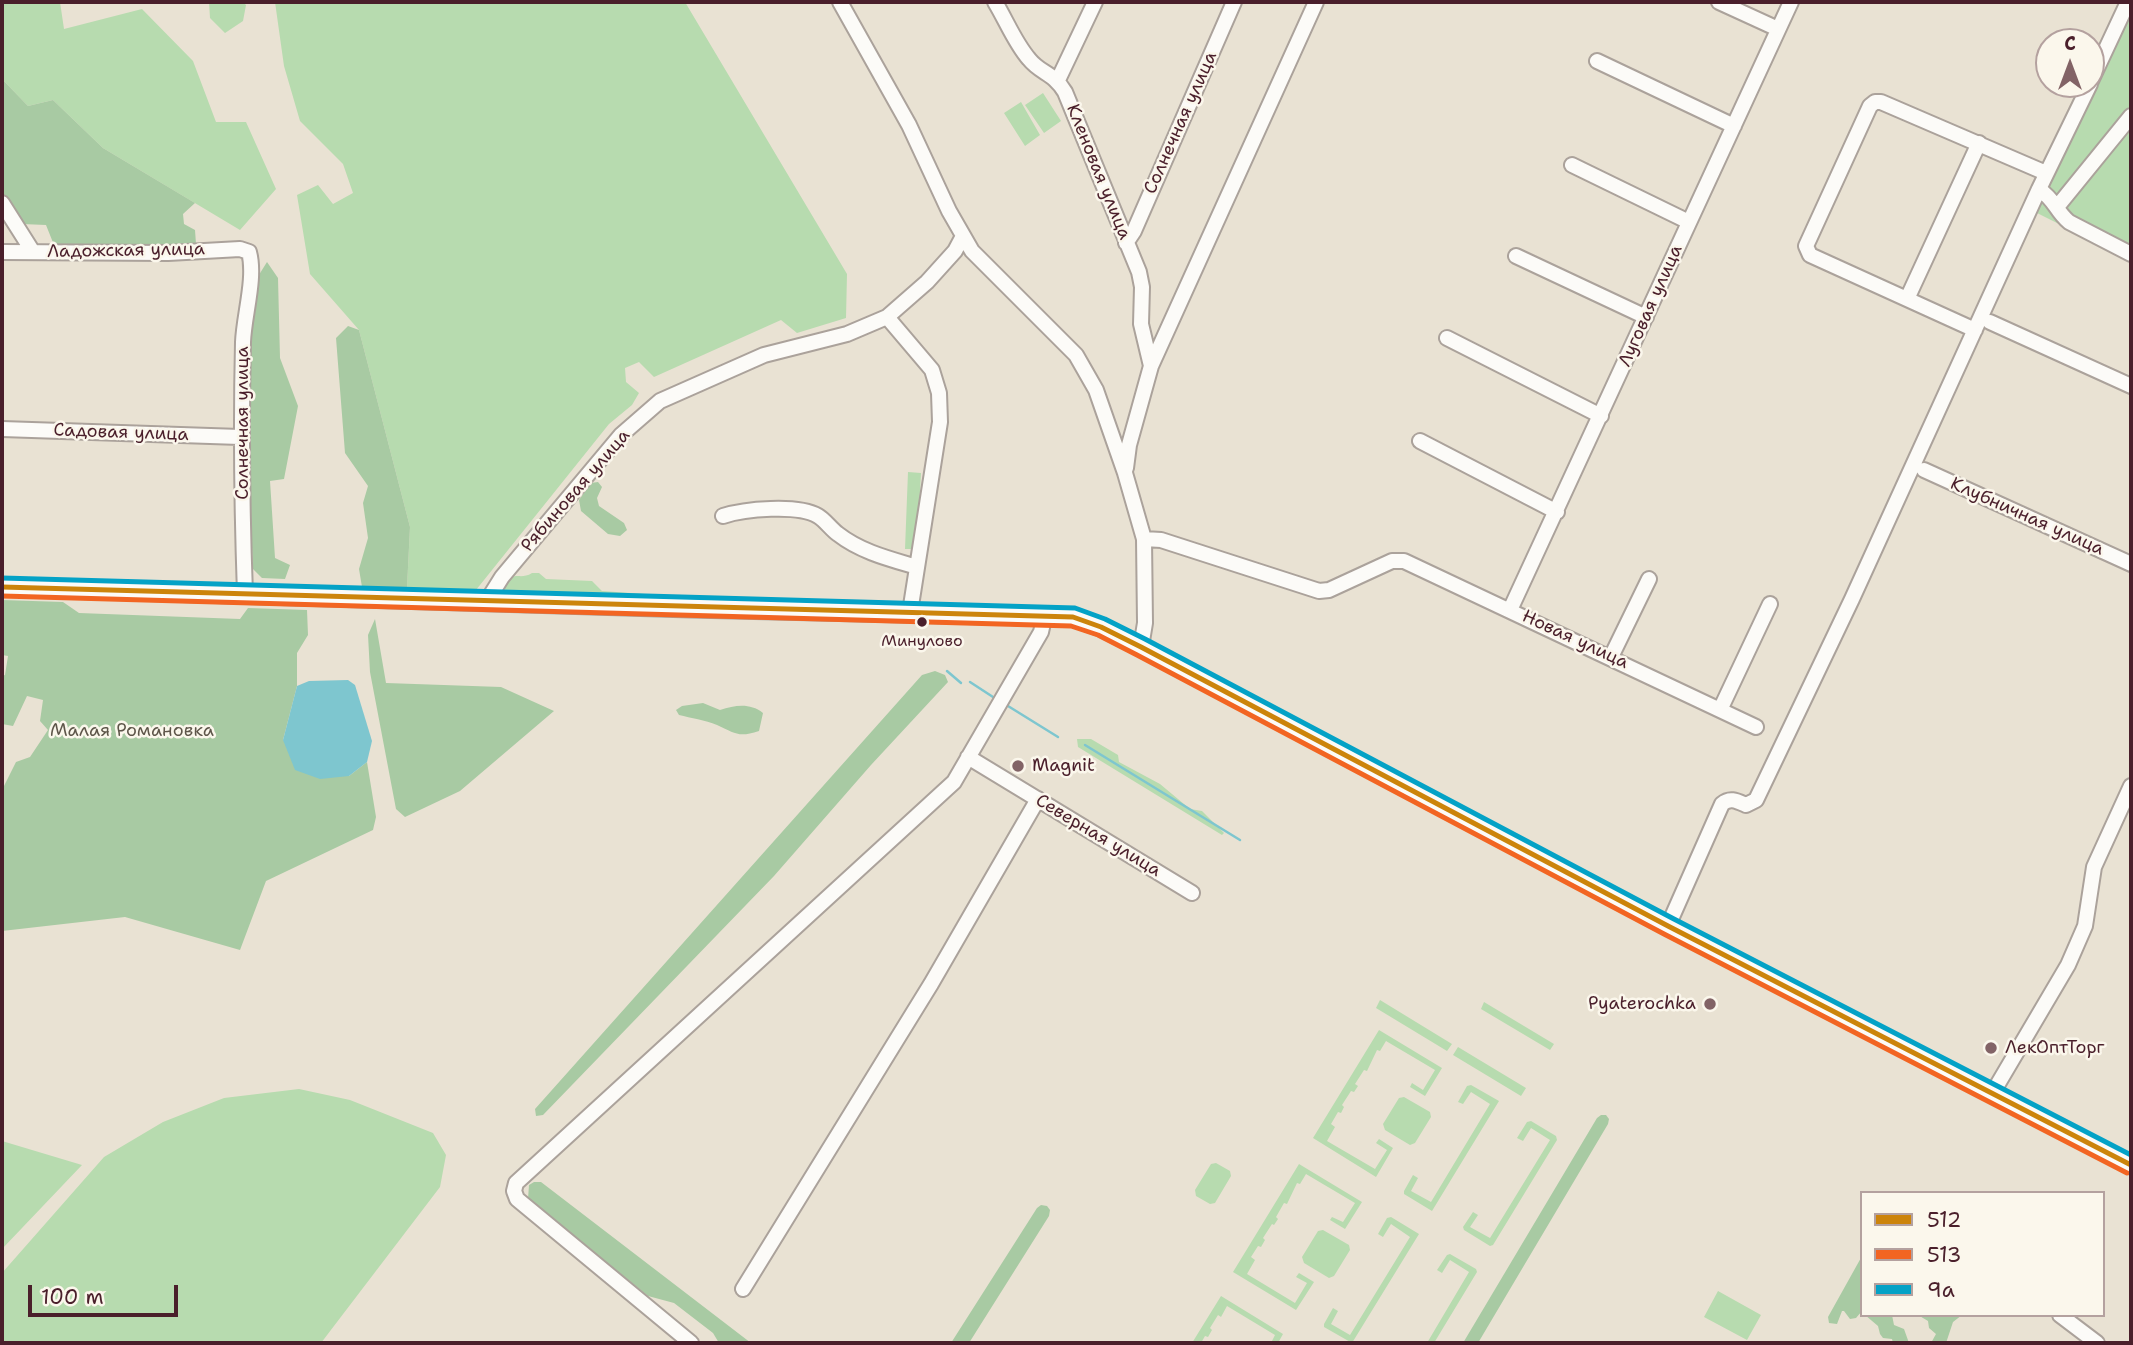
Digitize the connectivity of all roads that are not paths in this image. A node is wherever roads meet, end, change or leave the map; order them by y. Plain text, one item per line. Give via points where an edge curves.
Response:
1 (840, 2) edge
2 (995, 2) edge
3 (1095, 2) edge
4 (1234, 2) edge
5 (1315, 2) edge
6 (1719, 2) edge
7 (1791, 2) edge
8 (2128, 2) edge
9 (1779, 29) junction
10 (2105, 51) edge
11 (1597, 61) dead end
12 (1058, 80) junction
13 (2083, 98) edge
14 (2131, 116) edge
15 (1734, 126) junction
16 (1979, 143) junction
17 (1572, 165) dead end
18 (2046, 173) junction
19 (2039, 189) junction
20 (2, 203) edge
21 (2057, 207) junction
22 (1689, 222) junction
23 (963, 236) junction
24 (1126, 243) junction
25 (2, 252) edge
26 (33, 252) junction
27 (249, 252) joint
28 (2131, 254) edge
29 (1516, 257) dead end
30 (1907, 299) junction
31 (887, 317) junction
32 (1646, 317) junction
33 (1990, 322) dead end
34 (1975, 330) junction
35 (1447, 338) dead end
36 (1151, 366) junction
37 (2131, 386) edge
38 (1601, 416) junction
39 (2, 429) edge
40 (240, 437) junction
41 (1420, 441) dead end
42 (1924, 470) dead end
43 (1125, 473) junction
44 (1557, 512) junction
45 (723, 516) dead end
46 (1144, 539) junction
47 (2131, 564) edge
48 (917, 567) junction
49 (1649, 579) dead end
50 (2, 587) edge
51 (245, 594) junction
52 (486, 601) junction
53 (1770, 604) dead end
54 (1510, 610) junction
55 (910, 612) junction
56 (1045, 614) junction
57 (1141, 647) junction
58 (1611, 657) junction
59 (1720, 710) junction
60 (1756, 727) dead end
61 (968, 757) junction
62 (2131, 786) edge
63 (1038, 799) junction
64 (1192, 893) dead end
65 (1668, 926) junction
66 (1992, 1094) junction
67 (2131, 1165) edge
68 (743, 1289) dead end
69 (2063, 1317) edge
70 (691, 1343) edge
71 (2097, 1343) edge

1 - 23 street via 909,125
2 - 12 street via 1028,58
3 - 12 street
4 - 24 street, Солнечная улица
5 - 36 street
6 - 9 street
7 - 9 street, Луговая улица
8 - 10 street
9 - 15 street, Луговая улица
11 - 15 street
12 - 24 street, Кленовая улица
13 - 18 street
14 - 21 street
15 - 22 street, Луговая улица
16 - 18 street
16 - 30 street
16 - 30 street via 1881,102 1875,102 1864,119 1807,251
17 - 22 street
18 - 19 street
19 - 21 street
19 - 34 street
20 - 26 street
21 - 28 street via 2069,222
22 - 32 street, Луговая улица
23 - 31 street, Рябиновая улица via 934,274
23 - 43 street via 995,276 1076,355 1096,390
24 - 36 street, Кленовая улица via 1142,286 1141,324
25 - 26 street, Ладожская улица
26 - 27 street, Ладожская улица
27 - 40 street, Солнечная улица via 252,263 244,323
29 - 32 street
30 - 34 street
31 - 48 street via 932,370 939,393 940,422
31 - 52 street, Рябиновая улица via 847,334 764,355 660,401 621,435
32 - 38 street, Луговая улица
33 - 37 street
34 - 65 street via 1756,800 1746,805 1733,800 1722,804
35 - 38 street
36 - 43 street
38 - 44 street, Луговая улица
39 - 40 street, Садовая улица
40 - 51 street, Солнечная улица
41 - 44 street
42 - 47 street, Клубничная улица
43 - 46 street
44 - 54 street, Луговая улица
45 - 48 street via 740,510 799,510 818,516 839,535 875,554
46 - 54 street, Новая улица via 1161,540 1319,591 1392,561 1404,561
46 - 57 street
48 - 55 street
49 - 58 street
50 - 51 main road
51 - 52 main road
52 - 55 main road
53 - 59 street
54 - 58 street, Новая улица
55 - 56 main road
56 - 57 main road via 1073,617
56 - 61 street via 1041,632
57 - 65 main road
58 - 59 street, Новая улица
59 - 60 street, Новая улица
61 - 63 street, Северная улица
61 - 70 street via 954,782 516,1183 517,1199
62 - 66 street via 2094,867 2084,926 2068,965
63 - 64 street, Северная улица
63 - 68 street via 931,984
65 - 66 main road
66 - 67 main road
69 - 71 street

